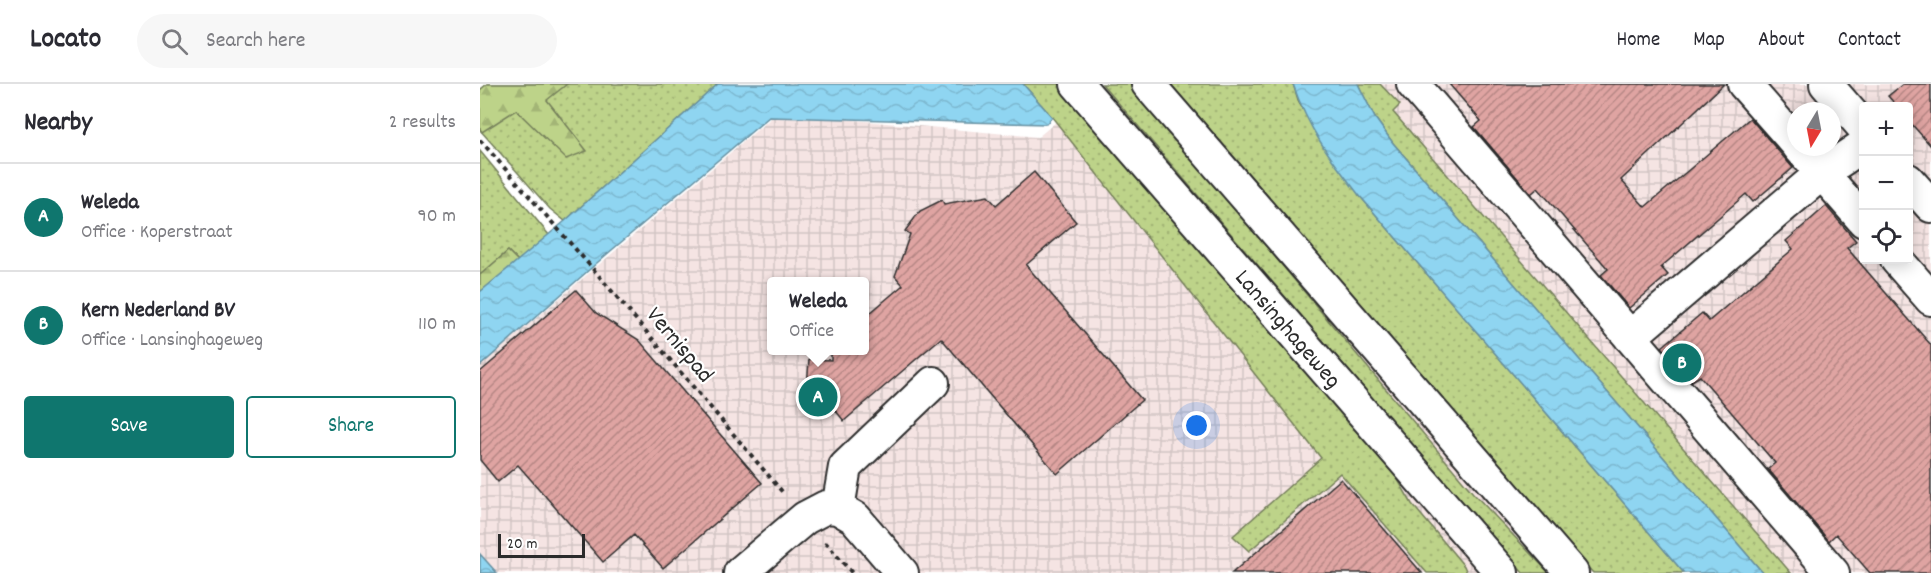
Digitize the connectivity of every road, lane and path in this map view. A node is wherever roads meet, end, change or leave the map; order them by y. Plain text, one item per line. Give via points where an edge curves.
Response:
1 (1077, 84) edge
2 (1148, 84) edge
3 (1413, 84) edge
4 (1744, 84) edge
5 (1826, 84) edge
6 (1859, 123) edge
7 (1787, 133) edge
8 (480, 140) edge
9 (1859, 148) edge
10 (1807, 156) edge
11 (1822, 173) junction
12 (1913, 186) edge
13 (1931, 206) edge
14 (1859, 216) edge
15 (1900, 264) edge
16 (1931, 299) edge
17 (1630, 337) junction
18 (933, 383) dead end
19 (847, 513) junction
20 (805, 518) junction
21 (741, 573) edge
22 (852, 573) edge
23 (902, 573) edge
24 (1502, 573) edge
25 (1572, 573) edge
26 (1833, 573) edge

1 - 24 street, Lansinghageweg
2 - 25 street
3 - 17 street
4 - 7 street
5 - 6 street
8 - 20 path, Vernispad
9 - 11 street
10 - 11 street
11 - 14 street
11 - 17 street
12 - 13 street
15 - 16 street
17 - 26 street
18 - 19 street via 845,467
19 - 20 street via 826,507
19 - 23 street
20 - 21 street
20 - 22 path, Vernispad

